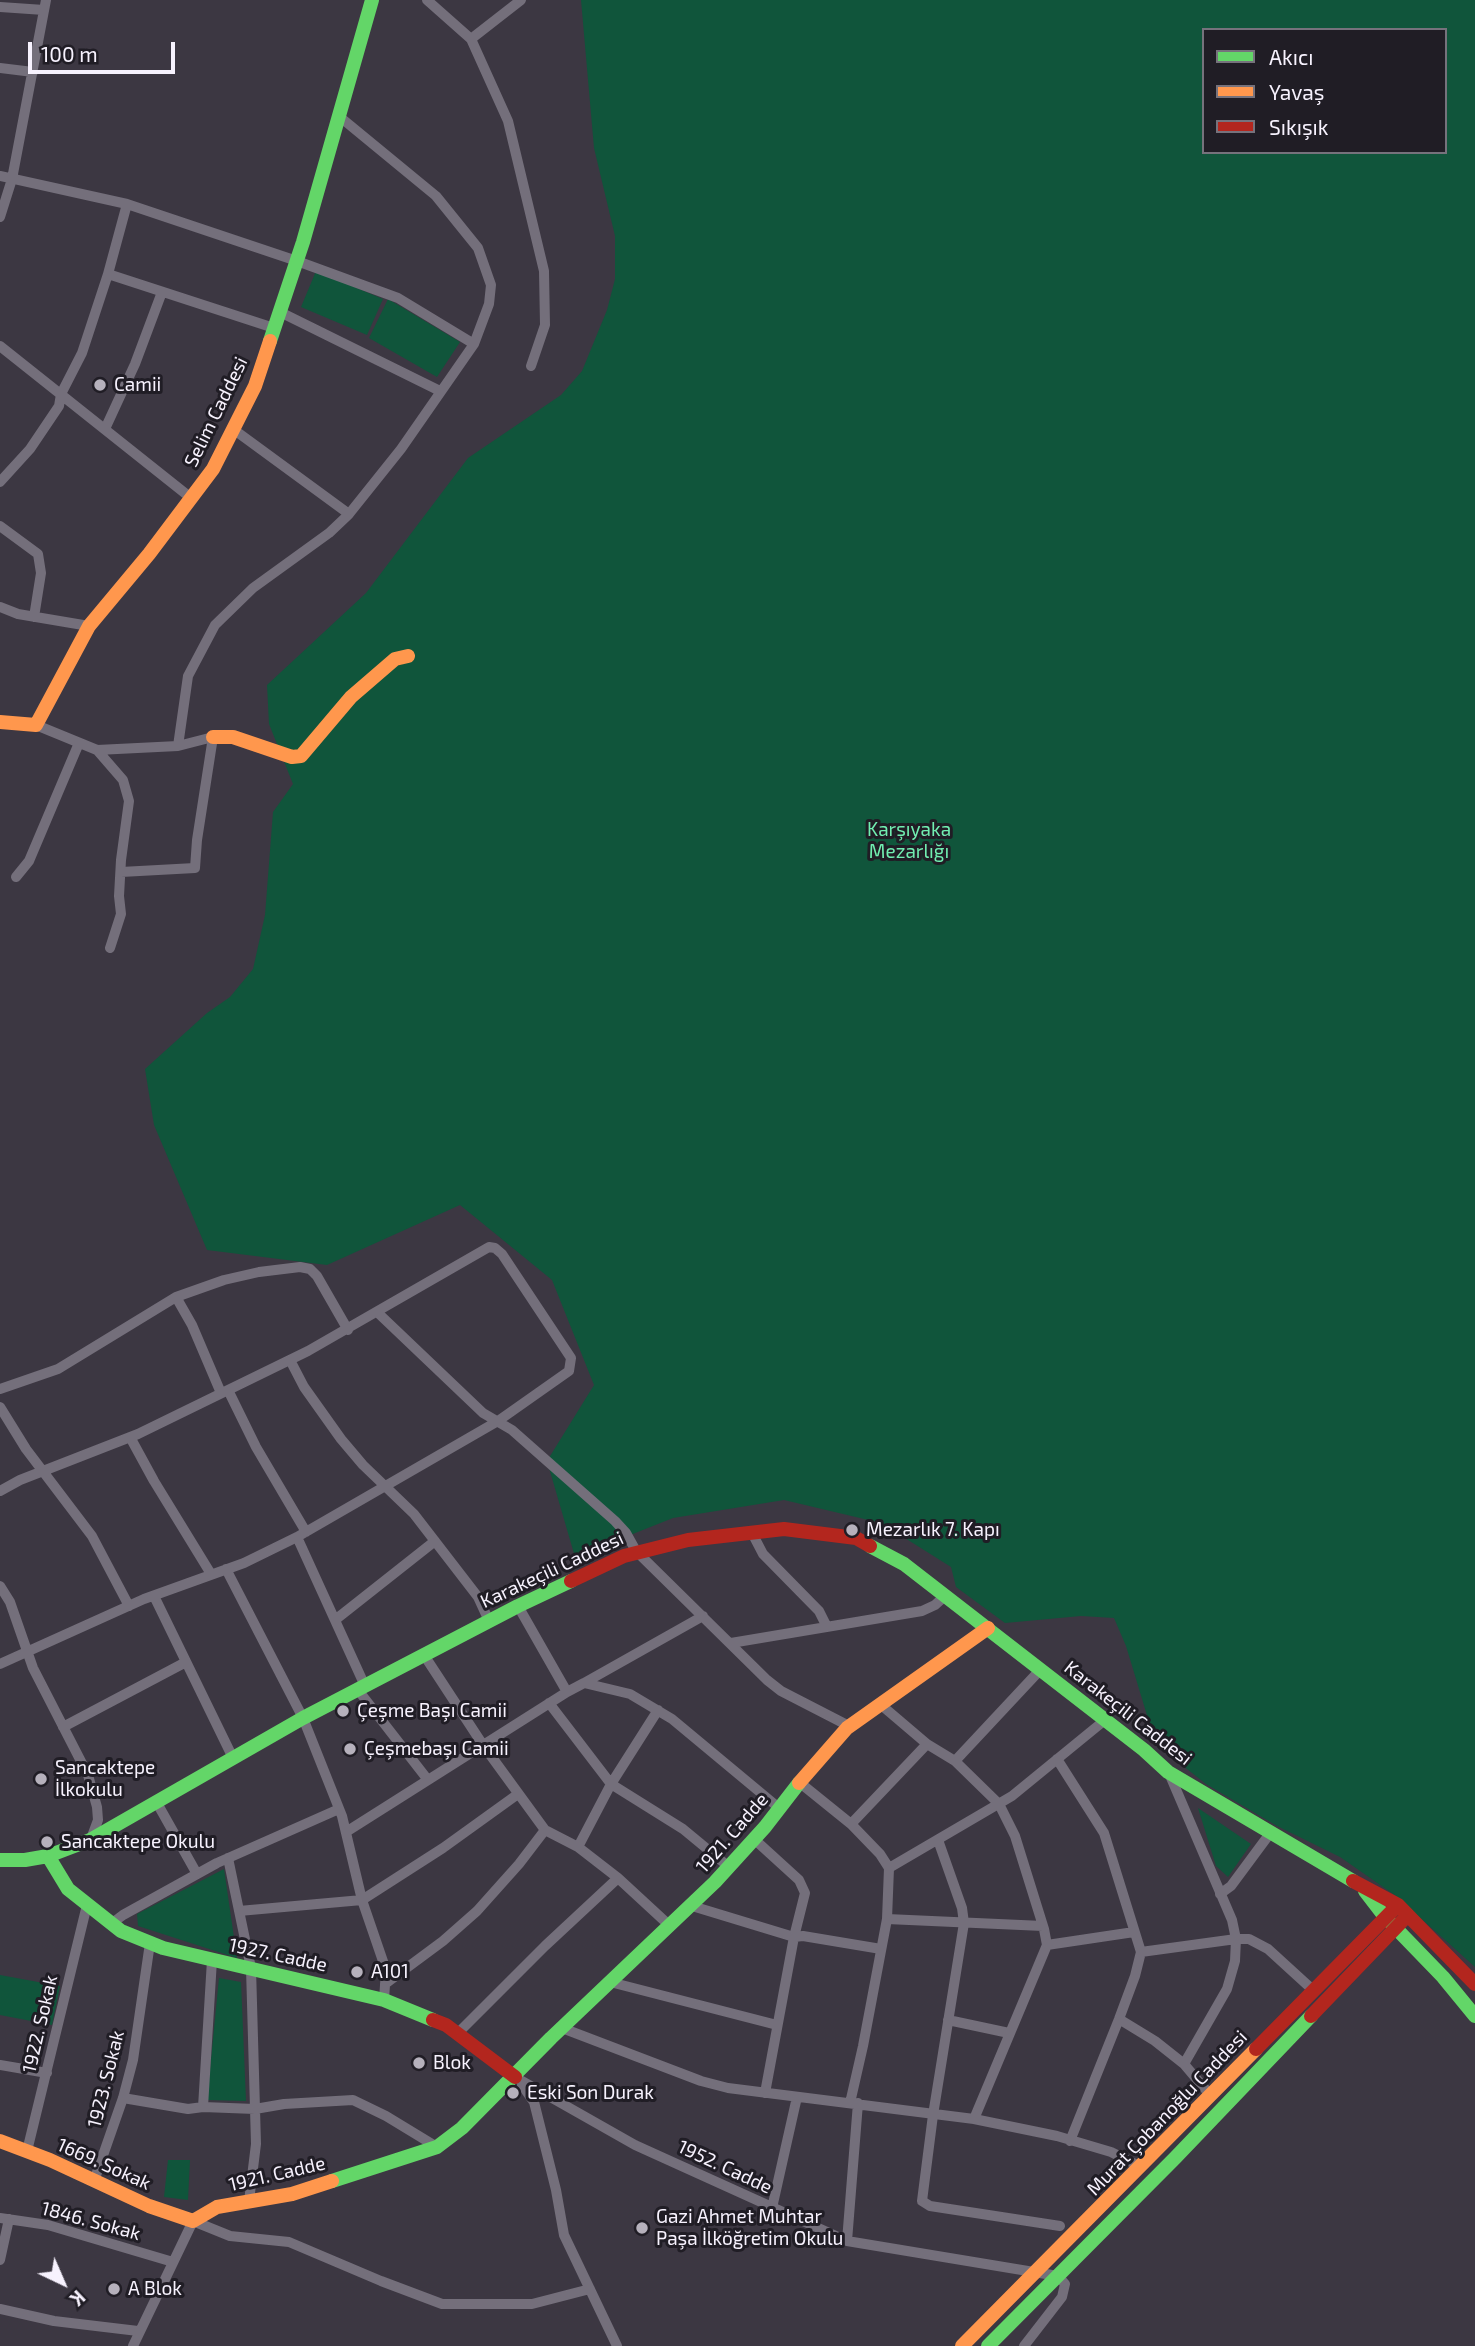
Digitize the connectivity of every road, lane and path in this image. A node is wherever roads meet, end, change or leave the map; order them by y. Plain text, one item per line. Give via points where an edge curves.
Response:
1 (372, 0) edge
2 (427, 0) edge
3 (521, 0) edge
4 (45, 5) edge
5 (0, 7) edge
6 (471, 39) junction
7 (0, 68) edge
8 (33, 72) junction
9 (340, 117) junction
10 (0, 176) edge
11 (12, 179) junction
12 (127, 204) junction
13 (0, 217) edge
14 (297, 261) junction
15 (108, 274) junction
16 (162, 292) junction
17 (280, 312) junction
18 (274, 328) junction
19 (474, 344) junction
20 (0, 346) edge
21 (531, 366) dead end
22 (440, 391) junction
23 (61, 394) junction
24 (105, 429) junction
25 (233, 429) junction
26 (0, 482) edge
27 (191, 498) junction
28 (349, 514) junction
29 (0, 526) edge
30 (0, 607) edge
31 (34, 617) junction
32 (89, 626) junction
33 (408, 656) dead end
34 (0, 722) edge
35 (36, 725) junction
36 (213, 737) junction
37 (79, 743) junction
38 (178, 746) junction
39 (97, 750) junction
40 (121, 872) junction
41 (16, 877) dead end
42 (110, 948) dead end
43 (176, 1297) junction
44 (377, 1312) junction
45 (348, 1330) junction
46 (290, 1360) junction
47 (0, 1389) edge
48 (224, 1391) junction
49 (0, 1407) edge
50 (498, 1421) junction
51 (130, 1437) junction
52 (42, 1472) junction
53 (386, 1487) junction
54 (0, 1492) edge
55 (751, 1531) junction
56 (301, 1534) junction
57 (435, 1541) junction
58 (636, 1551) junction
59 (226, 1569) junction
60 (211, 1574) junction
61 (0, 1586) edge
62 (946, 1595) junction
63 (154, 1596) junction
64 (129, 1606) junction
65 (518, 1606) junction
66 (704, 1616) junction
67 (335, 1620) junction
68 (489, 1621) junction
69 (827, 1627) junction
70 (988, 1628) junction
71 (731, 1643) junction
72 (26, 1652) junction
73 (424, 1655) junction
74 (186, 1662) junction
75 (0, 1664) edge
76 (1041, 1670) junction
77 (584, 1683) junction
78 (362, 1688) junction
79 (567, 1692) junction
80 (549, 1703) junction
81 (880, 1704) junction
82 (658, 1710) junction
83 (303, 1718) junction
84 (1105, 1720) junction
85 (849, 1726) junction
86 (63, 1727) junction
87 (927, 1744) junction
88 (484, 1745) junction
89 (233, 1758) junction
90 (1057, 1759) junction
91 (955, 1760) junction
92 (1168, 1772) junction
93 (428, 1780) junction
94 (799, 1782) junction
95 (611, 1784) junction
96 (518, 1794) junction
97 (157, 1803) junction
98 (999, 1804) junction
99 (779, 1808) junction
100 (339, 1809) junction
101 (851, 1824) junction
102 (545, 1830) junction
103 (346, 1832) junction
104 (1271, 1832) junction
105 (754, 1839) junction
106 (90, 1840) junction
107 (938, 1840) junction
108 (578, 1847) junction
109 (48, 1856) junction
110 (228, 1858) junction
111 (0, 1860) edge
112 (729, 1867) junction
113 (889, 1868) junction
114 (197, 1874) junction
115 (618, 1878) junction
116 (1361, 1886) junction
117 (1220, 1894) junction
118 (362, 1900) junction
119 (87, 1905) junction
120 (692, 1906) junction
121 (1403, 1910) junction
122 (239, 1911) junction
123 (887, 1919) junction
124 (1390, 1922) junction
125 (964, 1923) junction
126 (111, 1924) junction
127 (670, 1926) junction
128 (1043, 1926) junction
129 (1134, 1932) junction
130 (794, 1937) junction
131 (1236, 1939) junction
132 (149, 1942) junction
133 (1047, 1945) junction
134 (881, 1949) junction
135 (1141, 1952) junction
136 (212, 1960) junction
137 (251, 1968) junction
138 (610, 1983) junction
139 (386, 1984) junction
140 (1475, 1984) edge
141 (1314, 1991) junction
142 (384, 2000) junction
143 (1475, 2016) edge
144 (1119, 2019) junction
145 (948, 2020) junction
146 (777, 2025) junction
147 (562, 2028) junction
148 (459, 2032) junction
149 (1009, 2033) junction
150 (1184, 2064) junction
151 (0, 2065) edge
152 (47, 2073) junction
153 (514, 2077) junction
154 (765, 2093) junction
155 (1210, 2096) junction
156 (797, 2097) junction
157 (123, 2098) junction
158 (854, 2103) junction
159 (203, 2107) junction
160 (255, 2109) junction
161 (933, 2115) junction
162 (974, 2119) junction
163 (0, 2141) edge
164 (1070, 2141) junction
165 (437, 2147) junction
166 (27, 2151) junction
167 (1141, 2167) junction
168 (94, 2180) junction
169 (249, 2201) junction
170 (772, 2208) junction
171 (4, 2219) edge
172 (193, 2221) junction
173 (1060, 2226) dead end
174 (847, 2241) junction
175 (0, 2260) edge
176 (173, 2262) junction
177 (1038, 2271) junction
178 (1058, 2276) junction
179 (590, 2289) junction
180 (0, 2309) edge
181 (138, 2331) junction
182 (133, 2346) edge
183 (617, 2346) edge
184 (962, 2346) edge
185 (988, 2346) edge
186 (1024, 2346) edge

1 - 9 main road, Selim Caddesi
2 - 6 street
3 - 6 street
4 - 5 street
4 - 8 street
6 - 21 street via 508,121 544,271 545,325
7 - 8 street
8 - 11 street
9 - 14 main road, Selim Caddesi
9 - 19 street via 436,196 478,247 491,285
10 - 11 street
11 - 12 street
11 - 13 street
12 - 14 street
12 - 15 street
14 - 17 main road, Selim Caddesi
14 - 19 street via 398,298
15 - 16 street
15 - 23 street via 82,353
16 - 18 street
16 - 24 street
17 - 18 main road, Selim Caddesi
17 - 22 street
18 - 25 main road, Selim Caddesi via 255,386
19 - 22 street
20 - 23 street
22 - 28 street
23 - 24 street
23 - 26 street via 51,421
24 - 27 street
25 - 27 main road, Selim Caddesi via 213,469
25 - 28 street
27 - 32 main road, Selim Caddesi
28 - 38 street via 330,533 253,587 215,625 188,676
29 - 31 street via 38,554 41,573
30 - 31 street
31 - 32 street
32 - 35 main road, Selim Caddesi
33 - 36 main road via 395,659 351,697 301,756 233,737
34 - 35 main road
35 - 37 street
36 - 38 street
36 - 40 street via 195,868
37 - 39 street
37 - 41 street via 29,861
38 - 39 street
39 - 40 street via 123,780 129,801
40 - 42 street via 121,914
43 - 45 street via 259,1272 305,1268 317,1276
43 - 47 street via 58,1369
43 - 48 street
44 - 45 street
44 - 50 street via 483,1413
44 - 50 street via 485,1248 499,1250 572,1363 569,1371
45 - 46 street
46 - 48 street
46 - 53 street via 341,1439
48 - 51 street
48 - 56 street
49 - 52 street
50 - 53 street
50 - 58 street via 615,1521
51 - 52 street
51 - 60 street
52 - 54 street
52 - 64 street via 92,1536
53 - 56 street
53 - 57 street
55 - 58 main road, Karakeçili Caddesi
55 - 62 main road, Karakeçili Caddesi via 784,1529 856,1538 904,1564
55 - 69 street via 763,1554 819,1612
56 - 59 street
56 - 67 street
57 - 67 street
57 - 68 street via 478,1597
58 - 65 main road, Karakeçili Caddesi
58 - 66 street
59 - 60 street
59 - 83 street
60 - 63 street
61 - 72 street
62 - 69 street via 922,1611
62 - 70 main road, Karakeçili Caddesi
63 - 64 street
63 - 74 street
64 - 72 street
65 - 68 main road, Karakeçili Caddesi
65 - 79 street
66 - 71 street
66 - 77 street
67 - 78 street
68 - 73 main road, Karakeçili Caddesi
69 - 71 street
70 - 76 main road, Karakeçili Caddesi
70 - 81 main road, 1921. Cadde
71 - 85 street via 781,1691
72 - 75 street
72 - 86 street
73 - 78 main road, Karakeçili Caddesi
73 - 88 street
74 - 86 street
74 - 89 street
76 - 84 main road, Karakeçili Caddesi
76 - 91 street
77 - 79 street
77 - 82 street via 630,1694
78 - 83 main road, Karakeçili Caddesi
78 - 93 street
79 - 80 street
80 - 88 street
80 - 95 street
81 - 85 main road, 1921. Cadde
81 - 87 street
82 - 95 street
82 - 99 street
83 - 89 main road, Karakeçili Caddesi
83 - 100 street
84 - 90 street
84 - 92 main road, Karakeçili Caddesi
85 - 94 main road, 1921. Cadde
86 - 106 street via 88,1775 97,1808 98,1821
87 - 91 street
87 - 101 street
88 - 93 street
88 - 96 street
89 - 97 main road, Karakeçili Caddesi
90 - 98 street
90 - 129 street via 1104,1833
91 - 98 street
92 - 104 main road, Karakeçili Caddesi
92 - 117 street
93 - 103 street
94 - 99 main road, 1921. Cadde
94 - 101 street
95 - 108 street
95 - 112 street via 683,1829
96 - 102 street
96 - 118 street
97 - 106 main road, Karakeçili Caddesi
97 - 114 street
98 - 107 street
98 - 128 street via 1015,1836
99 - 105 main road, 1921. Cadde
100 - 103 street
100 - 110 street
101 - 113 street
102 - 108 street
102 - 139 street via 477,1911
103 - 118 street
104 - 116 main road, Karakeçili Caddesi
104 - 117 street
105 - 112 main road, 1921. Cadde
105 - 130 street via 799,1880 805,1893
106 - 109 main road, Karakeçili Caddesi
107 - 113 street
107 - 125 street
108 - 115 street
109 - 111 main road, Karakeçili Caddesi
109 - 119 main road, 1927. Cadde via 68,1889
110 - 114 street
110 - 122 street
112 - 120 main road, 1921. Cadde
113 - 123 street
114 - 126 street
115 - 127 street
115 - 148 street
116 - 121 main road, Karakeçili Caddesi
116 - 124 main road, Karakeçili Caddesi
117 - 131 street
118 - 122 street
118 - 139 street via 386,1970
119 - 126 main road, 1927. Cadde
119 - 152 street, 1922. Sokak
120 - 127 main road, 1921. Cadde
120 - 130 street
121 - 124 main road, Murat Çobanoğlu Caddesi
121 - 140 main road, Karakeçili Caddesi
122 - 137 street
123 - 125 street
123 - 134 street
124 - 141 main road, Murat Çobanoğlu Caddesi
124 - 143 main road, Karakeçili Caddesi
124 - 178 main road, Murat Çobanoğlu Caddesi via 1175,2158
125 - 128 street
125 - 145 street
126 - 132 main road, 1927. Cadde
127 - 138 main road, 1921. Cadde
128 - 133 street
129 - 133 street
129 - 135 street
130 - 134 street
130 - 146 street
131 - 135 street
131 - 141 street via 1258,1942
131 - 150 street via 1227,1989
132 - 136 main road, 1927. Cadde
132 - 157 street, 1923. Sokak via 133,2060
133 - 149 street
134 - 158 street
135 - 144 street
136 - 137 main road, 1927. Cadde
136 - 159 street
137 - 142 main road, 1927. Cadde
137 - 160 street
138 - 146 street
138 - 147 main road, 1921. Cadde
139 - 142 street
141 - 155 main road, Murat Çobanoğlu Caddesi
142 - 148 main road, 1927. Cadde
144 - 150 street
144 - 164 street
145 - 149 street
145 - 161 street
146 - 154 street
147 - 153 main road, 1921. Cadde
147 - 154 street via 701,2081
148 - 153 main road, 1927. Cadde
149 - 162 street
150 - 155 street
151 - 152 street
152 - 166 street, 1922. Sokak
153 - 165 main road, 1921. Cadde
153 - 170 street, 1952. Cadde via 635,2144
153 - 179 street via 534,2102 564,2235
154 - 156 street
155 - 167 main road, Murat Çobanoğlu Caddesi
156 - 158 street
156 - 170 street
157 - 159 street via 178,2108
157 - 168 street, 1923. Sokak
158 - 161 street
158 - 174 street
159 - 160 street
160 - 165 street via 353,2100
160 - 169 street
161 - 162 street
161 - 173 street via 922,2201
162 - 164 street
163 - 166 main road, 1669. Sokak
164 - 167 street via 1111,2152
165 - 169 main road, 1921. Cadde via 292,2194
166 - 168 main road, 1669. Sokak
167 - 177 main road, Murat Çobanoğlu Caddesi
168 - 172 main road, 1669. Sokak
169 - 172 main road, 1921. Cadde via 218,2207
170 - 174 street, 1952. Cadde
171 - 175 street
171 - 176 street, 1846. Sokak via 48,2225
172 - 176 street
172 - 179 street via 230,2236 289,2242 442,2304 532,2304
174 - 177 street, 1952. Cadde
176 - 181 street
177 - 178 street, 1952. Cadde
177 - 184 main road, Murat Çobanoğlu Caddesi
178 - 185 main road, Murat Çobanoğlu Caddesi
178 - 186 street via 1065,2284 1062,2297
179 - 183 street
180 - 181 street
181 - 182 street

